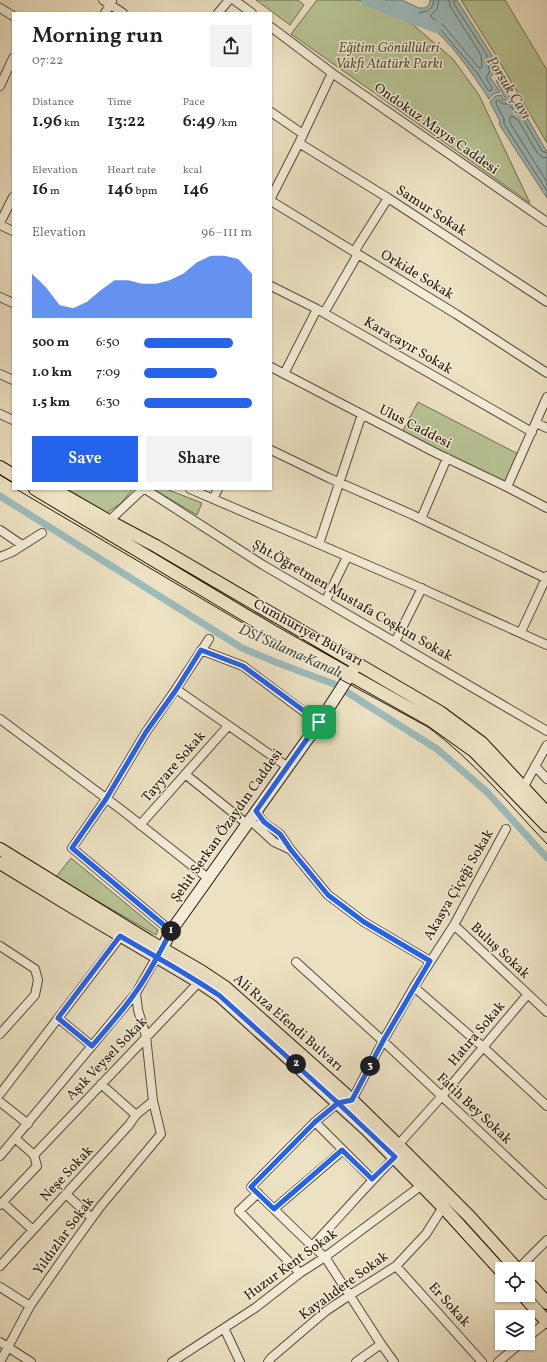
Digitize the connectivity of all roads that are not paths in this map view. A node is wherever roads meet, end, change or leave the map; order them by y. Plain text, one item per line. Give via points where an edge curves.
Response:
1 (229, 0) edge
2 (234, 0) edge
3 (108, 1) edge
4 (0, 8) edge
5 (106, 12) edge
6 (122, 12) edge
7 (219, 12) edge
8 (251, 12) edge
9 (12, 15) edge
10 (272, 29) edge
11 (12, 60) edge
12 (332, 73) junction
13 (0, 86) edge
14 (272, 113) edge
15 (303, 134) junction
16 (299, 143) junction
17 (272, 198) edge
18 (388, 198) junction
19 (12, 199) edge
20 (272, 201) edge
21 (547, 222) edge
22 (0, 224) edge
23 (12, 231) edge
24 (356, 253) junction
25 (272, 286) edge
26 (0, 297) edge
27 (547, 302) edge
28 (12, 303) edge
29 (321, 311) junction
30 (272, 368) edge
31 (547, 373) edge
32 (0, 374) edge
33 (284, 374) junction
34 (12, 380) edge
35 (547, 397) edge
36 (0, 414) edge
37 (362, 414) junction
38 (12, 420) edge
39 (536, 423) junction
40 (547, 428) edge
41 (532, 432) junction
42 (272, 450) edge
43 (0, 458) edge
44 (447, 458) junction
45 (12, 465) edge
46 (0, 468) edge
47 (12, 475) edge
48 (339, 483) junction
49 (507, 487) junction
50 (37, 490) edge
51 (55, 490) edge
52 (143, 490) edge
53 (146, 490) edge
54 (192, 490) edge
55 (218, 490) edge
56 (213, 499) junction
57 (547, 508) edge
58 (422, 519) junction
59 (109, 521) junction
60 (0, 530) edge
61 (42, 533) dead end
62 (319, 544) junction
63 (22, 545) junction
64 (0, 557) edge
65 (347, 557) junction
66 (546, 577) edge
67 (422, 588) junction
68 (326, 600) junction
69 (521, 632) junction
70 (209, 639) dead end
71 (395, 642) junction
72 (547, 645) edge
73 (201, 650) junction
74 (354, 669) junction
75 (176, 690) junction
76 (0, 720) edge
77 (319, 722) junction
78 (228, 726) junction
79 (547, 731) edge
80 (547, 746) edge
81 (535, 766) junction
82 (288, 767) junction
83 (185, 774) junction
84 (547, 779) edge
85 (523, 788) junction
86 (106, 799) junction
87 (547, 814) edge
88 (251, 819) junction
89 (140, 825) junction
90 (547, 826) edge
91 (506, 829) dead end
92 (0, 849) edge
93 (0, 863) edge
94 (209, 879) junction
95 (454, 925) junction
96 (171, 931) junction
97 (120, 936) junction
98 (0, 946) edge
99 (159, 953) junction
100 (430, 961) junction
101 (296, 962) dead end
102 (199, 982) junction
103 (414, 986) junction
104 (136, 993) junction
105 (528, 994) junction
106 (547, 1012) edge
107 (58, 1018) junction
108 (0, 1034) edge
109 (146, 1036) junction
110 (383, 1041) junction
111 (92, 1046) junction
112 (484, 1047) junction
113 (101, 1084) junction
114 (0, 1094) edge
115 (442, 1096) junction
116 (352, 1100) junction
117 (153, 1101) junction
118 (0, 1102) edge
119 (338, 1103) junction
120 (547, 1106) edge
121 (136, 1115) junction
122 (315, 1122) junction
123 (28, 1124) junction
124 (16, 1139) junction
125 (398, 1145) junction
126 (342, 1150) junction
127 (34, 1155) junction
128 (0, 1156) edge
129 (395, 1157) junction
130 (372, 1179) junction
131 (422, 1185) junction
132 (258, 1193) junction
133 (66, 1194) junction
134 (547, 1195) edge
135 (1, 1204) edge
136 (443, 1206) junction
137 (274, 1209) junction
138 (92, 1218) junction
139 (33, 1230) junction
140 (547, 1240) edge
141 (312, 1246) junction
142 (325, 1257) junction
143 (511, 1262) edge
144 (524, 1262) edge
145 (495, 1264) edge
146 (0, 1266) edge
147 (396, 1266) junction
148 (300, 1273) junction
149 (0, 1287) edge
150 (535, 1290) edge
151 (350, 1295) junction
152 (529, 1302) edge
153 (547, 1304) edge
154 (30, 1306) junction
155 (547, 1322) edge
156 (224, 1328) junction
157 (535, 1331) edge
158 (0, 1342) edge
159 (381, 1344) junction
160 (8, 1347) junction
161 (513, 1350) edge
162 (0, 1362) edge
163 (30, 1362) edge
164 (172, 1362) edge
165 (240, 1362) edge
166 (268, 1362) edge
167 (356, 1362) edge
168 (394, 1362) edge
169 (482, 1362) edge
170 (498, 1362) edge

1 - 7 street
2 - 8 street
3 - 5 street
3 - 6 street
4 - 9 street
10 - 12 street, Ondokuz Mayıs Caddesi
11 - 13 street
12 - 15 street
12 - 21 street, Ondokuz Mayıs Caddesi
14 - 15 street
15 - 16 street
16 - 17 street
16 - 18 street, Samur Sokak
18 - 24 street
18 - 27 street, Samur Sokak
19 - 22 street
20 - 24 street, Orkide Sokak
22 - 23 street
24 - 29 street
24 - 31 street, Orkide Sokak
25 - 29 street, Karaçayır Sokak
26 - 28 street
29 - 33 street
29 - 41 street, Karaçayır Sokak
30 - 33 street, Ulus Caddesi
32 - 34 street
33 - 37 street, Ulus Caddesi
35 - 39 street
36 - 38 street
37 - 44 street, Ulus Caddesi
37 - 48 street
39 - 40 street
39 - 41 street
41 - 49 street
42 - 48 street
43 - 45 main road
44 - 49 street, Ulus Caddesi
44 - 58 street
46 - 47 main road
48 - 58 street
48 - 62 street
49 - 57 street, Ulus Caddesi
50 - 74 main road, Cumhuriyet Bulvarı via 272,631
51 - 59 main road, Cumhuriyet Bulvarı
52 - 59 street
53 - 68 street, Şht.Öğretmen Mustafa Coşkun Sokak via 263,565
54 - 56 street
55 - 56 street
56 - 62 street
58 - 66 street
59 - 74 main road, Cumhuriyet Bulvarı via 162,550
60 - 63 street
61 - 63 street
62 - 65 street
63 - 64 street
65 - 67 street
65 - 68 street
66 - 69 street
67 - 69 street
67 - 71 street
68 - 71 street, Şht.Öğretmen Mustafa Coşkun Sokak
69 - 72 street
70 - 73 street
71 - 79 street, Şht.Öğretmen Mustafa Coşkun Sokak
73 - 75 street
73 - 77 street via 243,666
74 - 77 main road, Şehit Serkan Özaydın Caddesi
74 - 85 main road, Cumhuriyet Bulvarı via 440,712 482,743
74 - 90 main road, Cumhuriyet Bulvarı via 474,751
75 - 78 street
75 - 86 street via 146,732
76 - 86 street
77 - 82 main road, Şehit Serkan Özaydın Caddesi
78 - 82 street
78 - 83 street, Tayyare Sokak
80 - 81 street
81 - 84 street
81 - 85 street
82 - 88 main road, Şehit Serkan Özaydın Caddesi
83 - 88 street
83 - 89 street, Tayyare Sokak
85 - 87 main road, Cumhuriyet Bulvarı
86 - 89 street
86 - 96 street via 72,848
88 - 94 main road, Şehit Serkan Özaydın Caddesi
88 - 100 street via 264,822 280,834 328,895 364,922
89 - 94 street
91 - 95 street, Akasya Çiçeği Sokak
92 - 99 main road, Ali Rıza Efendi Bulvarı
93 - 97 main road, Ali Rıza Efendi Bulvarı
94 - 96 main road, Şehit Serkan Özaydın Caddesi
95 - 100 street, Akasya Çiçeği Sokak
95 - 105 street, Buluş Sokak
96 - 99 main road, Şehit Serkan Özaydın Caddesi
97 - 99 main road, Ali Rıza Efendi Bulvarı
97 - 107 street
98 - 108 street via 34,969 38,980 35,995
99 - 102 main road, Ali Rıza Efendi Bulvarı
99 - 104 street
99 - 116 main road, Ali Rıza Efendi Bulvarı via 201,971 225,987
100 - 103 street, Akasya Çiçeği Sokak
101 - 110 street, Fatih Bey Sokak
102 - 109 street, Aşık Veysel Sokak
102 - 119 main road, Ali Rıza Efendi Bulvarı via 220,996
103 - 110 street, Akasya Çiçeği Sokak
103 - 112 street
104 - 109 street
104 - 111 street
105 - 106 street, Buluş Sokak
105 - 112 street, Hatıra Sokak
107 - 111 street
107 - 114 street
109 - 113 street, Aşık Veysel Sokak
109 - 117 street
110 - 115 street, Fatih Bey Sokak
110 - 116 street, Akasya Çiçeği Sokak
111 - 123 street
112 - 115 street, Hatıra Sokak
112 - 120 street
113 - 121 street
113 - 127 street, Aşık Veysel Sokak
115 - 125 street, Hatıra Sokak
115 - 134 street, Fatih Bey Sokak
116 - 119 street
116 - 125 main road, Ali Rıza Efendi Bulvarı
117 - 121 street, Neşe Sokak
117 - 138 street, Yıldızlar Sokak via 161,1134
118 - 123 street
119 - 122 street
119 - 129 main road, Ali Rıza Efendi Bulvarı
121 - 133 street, Neşe Sokak via 129,1126
122 - 126 street
122 - 132 street via 251,1187
123 - 124 street
124 - 127 street
124 - 128 street
125 - 143 main road, Ali Rıza Efendi Bulvarı
126 - 130 street
126 - 137 street
127 - 135 street via 37,1166
129 - 130 street
129 - 131 main road, Ali Rıza Efendi Bulvarı
130 - 141 street
131 - 136 main road, Ali Rıza Efendi Bulvarı
131 - 142 street, Huzur Kent Sokak
132 - 137 street
132 - 148 street via 239,1211
133 - 138 street
133 - 139 street, Neşe Sokak
135 - 139 street
136 - 145 main road, Ali Rıza Efendi Bulvarı
136 - 147 street, Kayalıdere Sokak via 426,1234
137 - 141 street
138 - 154 street, Yıldızlar Sokak
139 - 146 street, Neşe Sokak
140 - 144 street
141 - 142 street
142 - 148 street, Huzur Kent Sokak
142 - 151 street
147 - 151 street, Kayalıdere Sokak
147 - 169 street, Er Sokak
148 - 156 street, Huzur Kent Sokak
149 - 154 street
150 - 153 main road
151 - 159 street
151 - 166 street, Kayalıdere Sokak via 326,1311
152 - 155 main road
154 - 160 street, Yıldızlar Sokak
155 - 157 street
156 - 164 street, Huzur Kent Sokak
156 - 165 street
158 - 160 street
159 - 167 street
159 - 168 street
160 - 162 street, Yıldızlar Sokak
160 - 163 street
161 - 170 street

